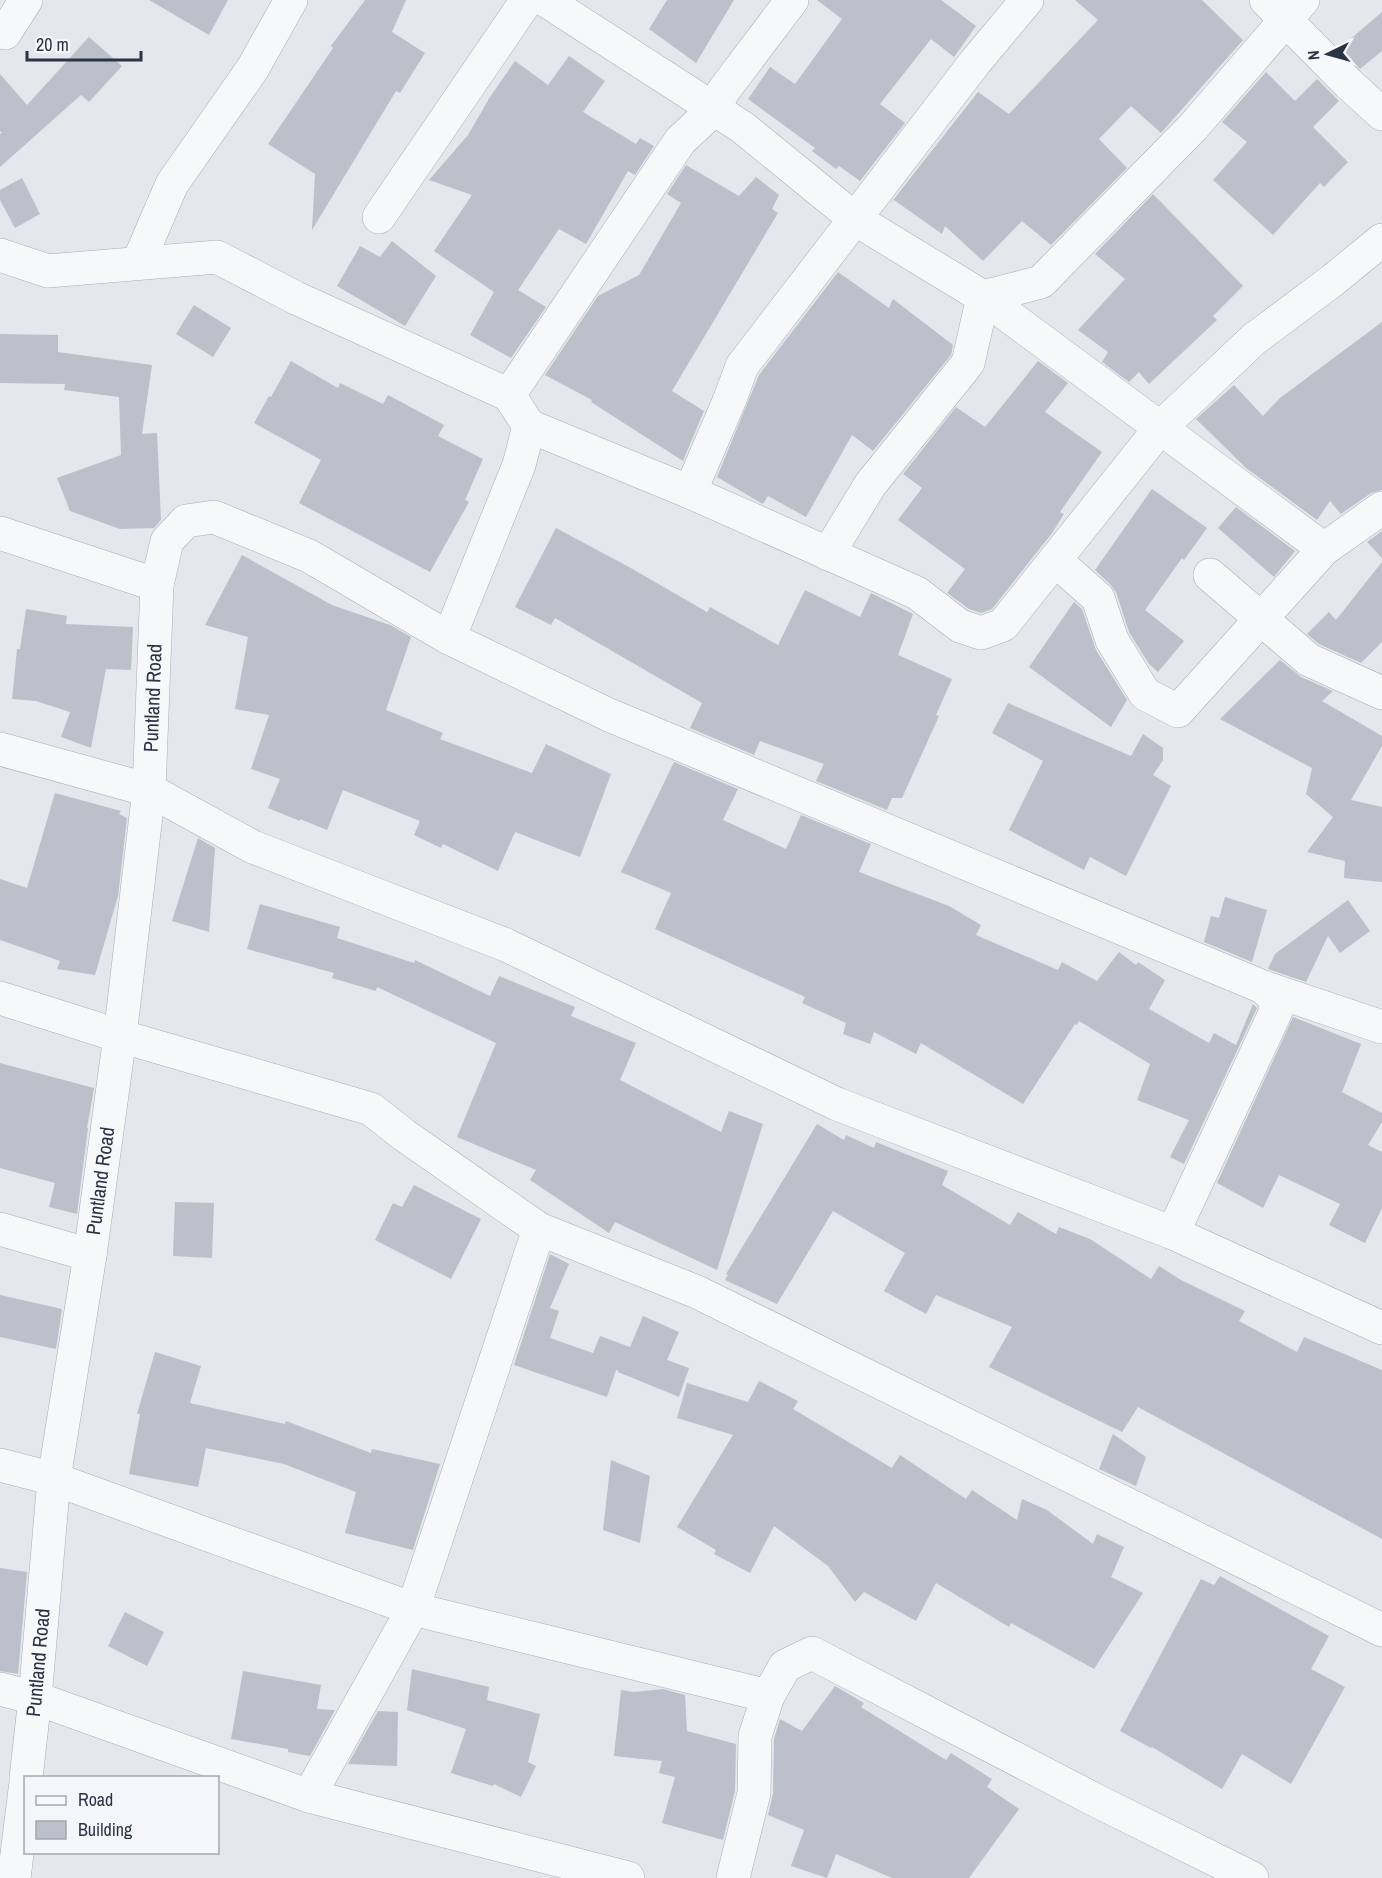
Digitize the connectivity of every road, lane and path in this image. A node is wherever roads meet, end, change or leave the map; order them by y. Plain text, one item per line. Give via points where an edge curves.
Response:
1 (26, 0) edge
2 (291, 0) edge
3 (527, 0) edge
4 (545, 0) edge
5 (792, 0) edge
6 (1027, 0) edge
7 (1285, 7) edge
8 (0, 29) edge
9 (713, 110) junction
10 (1382, 114) edge
11 (379, 218) dead end
12 (855, 219) junction
13 (1382, 240) edge
14 (0, 255) edge
15 (138, 263) junction
16 (983, 297) junction
17 (509, 395) junction
18 (529, 426) junction
19 (1161, 427) junction
20 (690, 492) junction
21 (1382, 508) edge
22 (0, 533) edge
23 (1324, 549) junction
24 (828, 554) junction
25 (1055, 560) junction
26 (1210, 575) dead end
27 (157, 585) junction
28 (1261, 619) junction
29 (449, 638) junction
30 (1382, 693) edge
31 (0, 749) edge
32 (149, 790) junction
33 (1263, 987) junction
34 (0, 998) edge
35 (1382, 1027) edge
36 (120, 1036) junction
37 (0, 1229) edge
38 (539, 1229) junction
39 (1173, 1233) junction
40 (90, 1255) junction
41 (1382, 1328) edge
42 (0, 1465) edge
43 (54, 1479) junction
44 (413, 1609) junction
45 (1382, 1630) edge
46 (0, 1689) edge
47 (768, 1696) junction
48 (35, 1698) junction
49 (26, 1776) edge
50 (24, 1796) edge
51 (309, 1796) junction
52 (14, 1878) edge
53 (628, 1878) edge
54 (733, 1878) edge
55 (1252, 1878) edge

1 - 8 street via 5,33
2 - 15 street via 253,68 172,184
3 - 11 street
4 - 9 street
5 - 9 street
6 - 12 street
7 - 10 street via 1348,83
7 - 16 street via 1194,126 1041,282
9 - 12 street via 742,128
9 - 17 street via 680,141
12 - 16 street
12 - 20 street via 742,366
13 - 19 street via 1254,339
14 - 15 street via 48,271
15 - 17 street via 218,256 296,298
16 - 19 street
16 - 24 street via 968,363 870,486
17 - 18 street
18 - 20 street
18 - 29 street via 519,465
19 - 23 street
19 - 25 street
20 - 24 street
21 - 23 street
22 - 27 street
23 - 28 street
24 - 25 street via 917,593 960,626 981,633 1003,625
25 - 28 street via 1098,598 1112,640 1145,694 1178,711
26 - 28 street
27 - 29 street, Puntland Road via 167,541 186,521 214,517 309,556
27 - 32 street, Puntland Road
28 - 30 street via 1309,660
29 - 33 street, Puntland Road via 609,715
31 - 32 street
32 - 36 street, Puntland Road
32 - 39 street via 253,847 506,945 837,1104
33 - 35 street, Puntland Road
33 - 39 street via 1275,998 1276,1011
34 - 36 street
36 - 38 street via 371,1109
36 - 40 street, Puntland Road
37 - 40 street
38 - 44 street
38 - 45 street via 697,1292
39 - 41 street
40 - 43 street, Puntland Road
42 - 43 street
43 - 44 street
43 - 48 street, Puntland Road
44 - 47 street
44 - 51 street
46 - 48 street
47 - 54 street via 754,1736 754,1793
47 - 55 street via 785,1666 812,1653
48 - 49 street, Puntland Road
48 - 51 street
50 - 52 street, Puntland Road
51 - 53 street

